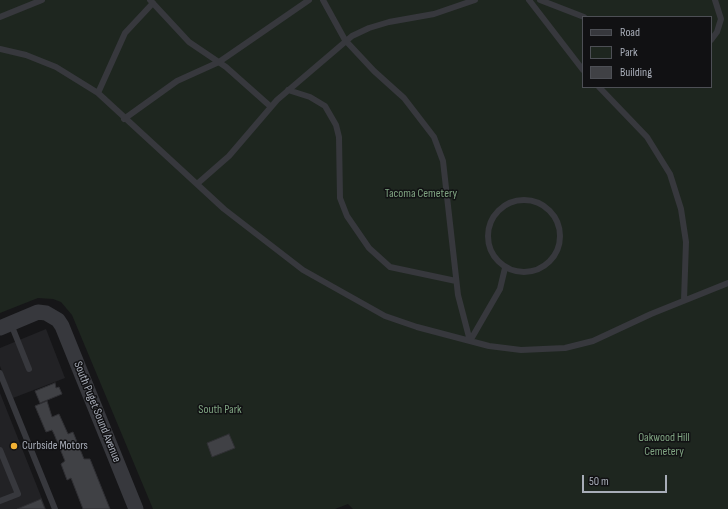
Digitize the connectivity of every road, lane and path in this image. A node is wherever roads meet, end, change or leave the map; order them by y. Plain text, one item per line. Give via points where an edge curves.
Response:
1 (42, 0) edge
2 (309, 0) edge
3 (323, 0) edge
4 (454, 0) edge
5 (475, 0) edge
6 (529, 0) edge
7 (540, 0) edge
8 (715, 0) edge
9 (151, 1) edge
10 (457, 7) junction
11 (582, 16) edge
12 (0, 17) edge
13 (712, 39) edge
14 (345, 40) junction
15 (0, 49) edge
16 (219, 62) junction
17 (582, 69) edge
18 (601, 88) edge
19 (288, 90) junction
20 (98, 93) junction
21 (271, 107) junction
22 (124, 119) junction
23 (197, 184) junction
24 (505, 268) junction
25 (456, 281) junction
26 (728, 282) edge
27 (684, 300) junction
28 (5, 326) edge
29 (470, 342) junction
30 (30, 368) dead end
31 (0, 373) edge
32 (0, 450) edge
33 (0, 501) edge
34 (55, 509) edge
35 (136, 509) edge

1 - 12 lane
2 - 16 lane
3 - 14 lane
4 - 10 lane
5 - 10 lane
6 - 17 lane
7 - 11 lane
8 - 13 lane via 721,19
9 - 16 lane via 189,42
9 - 20 lane via 125,33
10 - 14 lane via 389,22 369,28
14 - 19 lane
14 - 25 lane via 404,98 434,137 443,161
15 - 20 lane via 26,55 56,67
16 - 21 lane
16 - 22 lane via 177,82
18 - 27 lane via 647,136 670,174 681,209 686,242
19 - 21 lane
19 - 25 lane via 310,97 325,106 336,125 340,137 340,198 347,216 369,248 390,267
20 - 22 lane
21 - 23 lane via 229,156
22 - 23 lane
23 - 29 lane via 224,209 303,270 385,316
24 - 24 lane via 521,273 537,270 555,255 560,231 554,216 542,205 527,200 511,202 500,208 492,218 487,233 489,245 493,256
24 - 29 lane via 500,289
25 - 29 lane
26 - 27 lane
27 - 29 lane via 592,341 565,348 521,350
28 - 30 lane
28 - 35 street, South Puget Sound Avenue via 38,312 55,317 62,326
31 - 34 lane
32 - 33 lane via 18,494

